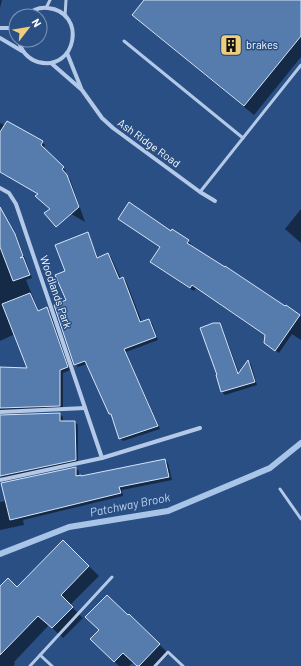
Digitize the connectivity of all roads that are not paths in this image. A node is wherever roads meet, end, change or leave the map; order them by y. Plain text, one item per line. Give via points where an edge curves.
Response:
1 (50, 0) edge
2 (66, 0) edge
3 (46, 8) edge
4 (48, 8) edge
5 (65, 16) junction
6 (0, 38) edge
7 (124, 41) dead end
8 (22, 48) edge
9 (23, 51) junction
10 (67, 53) junction
11 (50, 63) junction
12 (301, 65) edge
13 (82, 90) junction
14 (243, 138) junction
15 (0, 188) edge
16 (200, 192) junction
17 (215, 201) dead end
18 (85, 408) junction
19 (0, 412) edge
20 (200, 428) dead end
21 (102, 458) junction
22 (0, 480) edge
23 (280, 488) dead end
24 (301, 519) edge
25 (112, 577) dead end
26 (40, 655) junction
27 (30, 666) edge
28 (52, 666) edge
29 (155, 666) edge
30 (183, 666) edge

1 - 3 lane
2 - 5 lane
4 - 5 street via 53,8
5 - 10 street via 73,30 71,46
6 - 9 street
7 - 14 lane
8 - 9 street
9 - 11 street via 35,61
10 - 11 street
10 - 13 street, Ash Ridge Road
11 - 13 street, Ash Ridge Road
12 - 14 lane
13 - 16 street, Ash Ridge Road via 102,118
14 - 16 lane
15 - 18 street, Woodlands Park via 16,204
16 - 17 street, Ash Ridge Road
18 - 19 street
18 - 21 street, Woodlands Park
20 - 21 street
21 - 22 street
23 - 24 lane
25 - 26 lane
26 - 27 lane
26 - 28 lane
29 - 30 lane via 168,652

